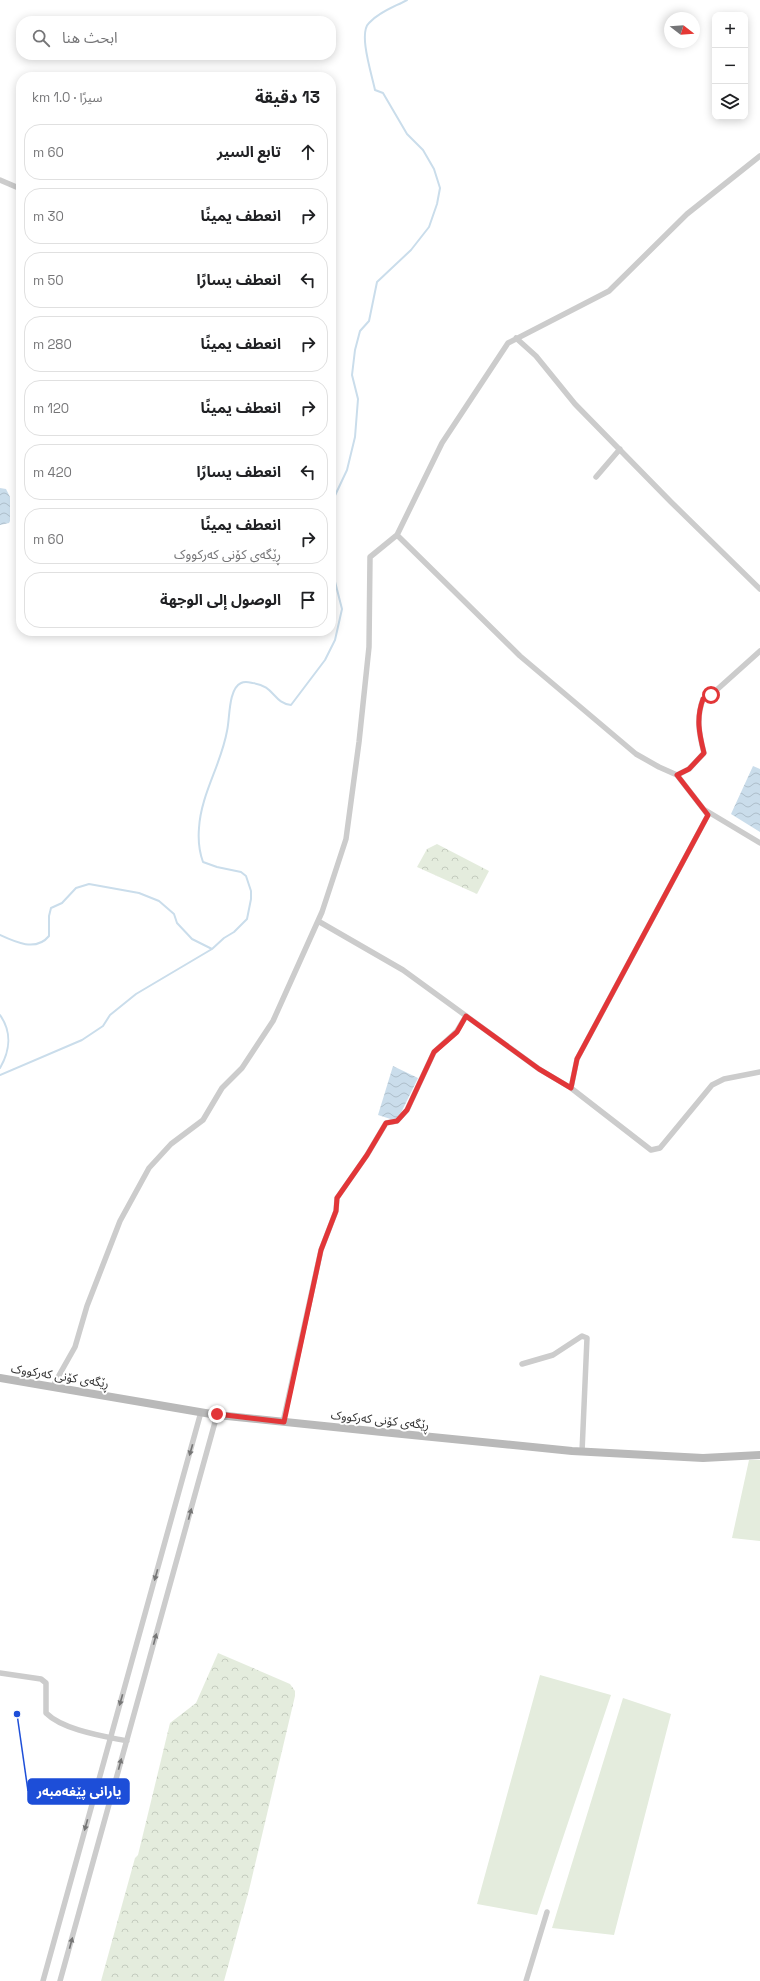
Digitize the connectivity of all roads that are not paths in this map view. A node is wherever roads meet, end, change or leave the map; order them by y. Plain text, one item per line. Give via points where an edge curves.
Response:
1 (760, 156) edge
2 (0, 180) edge
3 (16, 187) edge
4 (516, 338) junction
5 (620, 450) junction
6 (596, 478) dead end
7 (397, 535) junction
8 (760, 589) edge
9 (760, 651) edge
10 (677, 775) junction
11 (704, 810) junction
12 (760, 843) edge
13 (318, 921) junction
14 (466, 1016) junction
15 (760, 1072) edge
16 (571, 1088) junction
17 (522, 1364) dead end
18 (0, 1378) edge
19 (53, 1386) junction
20 (201, 1412) junction
21 (217, 1414) junction
22 (284, 1422) junction
23 (582, 1452) junction
24 (760, 1455) edge
25 (0, 1672) edge
26 (111, 1737) junction
27 (127, 1741) junction
28 (547, 1912) dead end
29 (43, 1981) edge
30 (60, 1981) edge
31 (526, 1981) edge

1 - 4 street via 687,214 609,291
2 - 3 street
4 - 5 street via 536,356 575,404
4 - 7 street via 508,343 442,443
5 - 6 street
5 - 8 street
7 - 10 street via 520,656 636,754
7 - 13 street via 370,557 369,647 346,839
9 - 10 street via 711,695 703,699 699,711 698,730 704,753 689,769
10 - 11 street
11 - 12 street
11 - 16 street via 708,815 577,1059
13 - 14 street via 403,970
13 - 19 street via 272,1021 242,1068 222,1088 203,1120 171,1144 150,1168 120,1221 75,1347
14 - 16 street via 539,1069
14 - 22 street via 457,1032 434,1052 407,1110 397,1121 386,1123 337,1198 336,1211 321,1250
15 - 16 street via 724,1079 712,1085 660,1148 651,1150
17 - 23 street via 553,1355 582,1336 587,1338
18 - 19 street, ڕێگەی کۆنی کەرکووک
19 - 20 street, ڕێگەی کۆنی کەرکووک
20 - 21 street, ڕێگەی کۆنی کەرکووک
20 -> 26 street
21 - 22 street, ڕێگەی کۆنی کەرکووک
27 -> 21 street
22 - 23 street, ڕێگەی کۆنی کەرکووک
23 - 24 street, ڕێگەی کۆنی کەرکووک via 703,1458
25 - 26 street via 41,1679 46,1683 46,1713 52,1719
26 - 27 street
26 -> 29 street
30 -> 27 street
28 - 31 street

